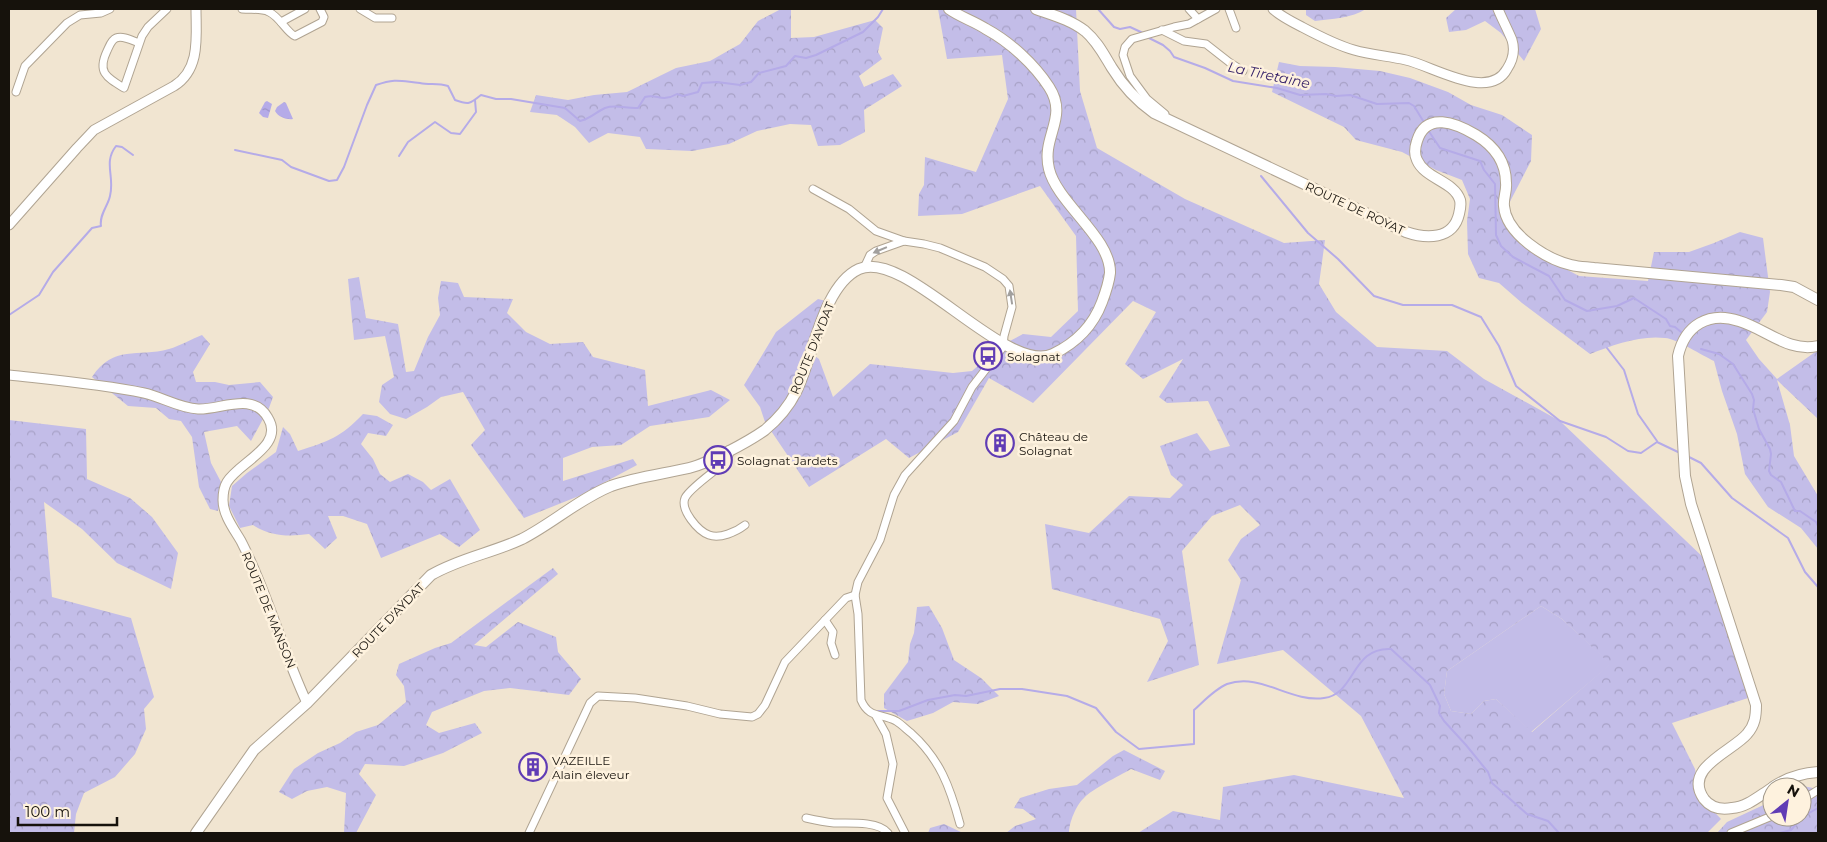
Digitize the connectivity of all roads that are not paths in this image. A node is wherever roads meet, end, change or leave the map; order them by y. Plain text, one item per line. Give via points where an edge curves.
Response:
1 (110, 9) edge
2 (166, 9) edge
3 (196, 9) edge
4 (242, 9) edge
5 (305, 9) edge
6 (320, 9) edge
7 (360, 9) edge
8 (948, 9) edge
9 (1036, 9) edge
10 (1189, 9) edge
11 (1216, 9) edge
12 (1229, 9) edge
13 (1273, 9) edge
14 (1498, 9) edge
15 (392, 18) dead end
16 (1198, 19) junction
17 (281, 22) junction
18 (1236, 28) dead end
19 (1162, 30) junction
20 (139, 43) junction
21 (1243, 71) dead end
22 (16, 92) dead end
23 (1164, 118) junction
24 (813, 189) dead end
25 (9, 225) edge
26 (904, 241) junction
27 (864, 268) junction
28 (1818, 300) edge
29 (1004, 344) junction
30 (1818, 346) edge
31 (9, 375) edge
32 (728, 450) junction
33 (745, 524) dead end
34 (855, 595) junction
35 (825, 620) junction
36 (835, 655) dead end
37 (307, 703) junction
38 (876, 716) junction
39 (1818, 772) edge
40 (1790, 777) edge
41 (1762, 794) edge
42 (806, 818) dead end
43 (1762, 820) edge
44 (960, 824) dead end
45 (196, 833) edge
46 (528, 833) edge
47 (888, 833) edge
48 (905, 833) edge
49 (1731, 833) edge

1 - 22 street via 66,23 25,66
2 - 20 street via 148,27
3 - 25 street via 195,58 179,83 94,130
4 - 17 street via 270,12
5 - 17 street
6 - 17 street via 324,18 322,22 295,36
7 - 15 street via 375,18
8 - 29 main road via 1001,38 1050,88 1058,114 1047,155 1049,170 1058,188 1103,249 1110,272 1097,316 1090,327 1061,349 1042,357 1027,355
9 - 23 main road, ROUTE DE ROYAT via 1084,30 1134,97
10 - 16 street
11 - 16 street
12 - 18 street
13 - 14 street via 1327,40 1354,50 1408,60 1467,81 1486,83 1497,81 1505,74 1514,52
16 - 19 street
19 - 21 street via 1184,40 1206,44
19 - 23 street via 1132,39 1123,55 1138,90 1165,114
20 - 20 street via 124,88 110,79 102,68 102,61 116,38
23 - 28 main road, ROUTE DE ROYAT via 1418,237 1442,234 1454,226 1459,218 1460,200 1448,185 1421,169 1415,157 1421,131 1432,123 1443,121 1459,125 1494,149 1504,166 1504,206 1508,221 1516,233 1550,257 1571,265 1782,285 1794,287
24 - 26 street via 849,209 876,231
26 -> 27 street via 872,253
29 -> 26 street via 1012,307 1009,286 1003,279 985,267 940,248
27 - 29 main road via 878,267 894,272
27 - 32 main road, ROUTE D'AYDAT via 844,281 826,309 802,379 788,406 765,430
29 - 34 street via 972,387 954,421 905,475
30 - 41 main road via 1796,347 1741,321 1715,318 1694,326 1680,346 1678,356 1685,476 1691,504 1756,705 1756,717 1747,734 1707,765 1702,774 1701,792 1705,801 1724,810 1748,804
31 - 37 street, ROUTE DE MANSON via 146,394 191,408 242,402 252,404 268,418 270,439 227,482 224,512 252,564
32 - 33 street via 726,462 690,491 684,505 702,532 710,535 719,536 738,530
32 - 37 main road, ROUTE D'AYDAT via 692,467 611,486 519,540 445,567 419,587
34 - 35 street via 846,598
34 - 38 street via 861,700
35 - 36 street via 833,632 831,643
35 - 46 street via 785,662 764,705 752,717 635,698 598,696 590,703
37 - 45 main road, ROUTE D'AYDAT via 254,750
38 - 44 street via 895,721 916,738 937,762 952,793
38 - 48 street via 886,734 893,764 888,798
39 - 40 main road
42 - 47 street via 863,824 883,828
43 - 49 street

